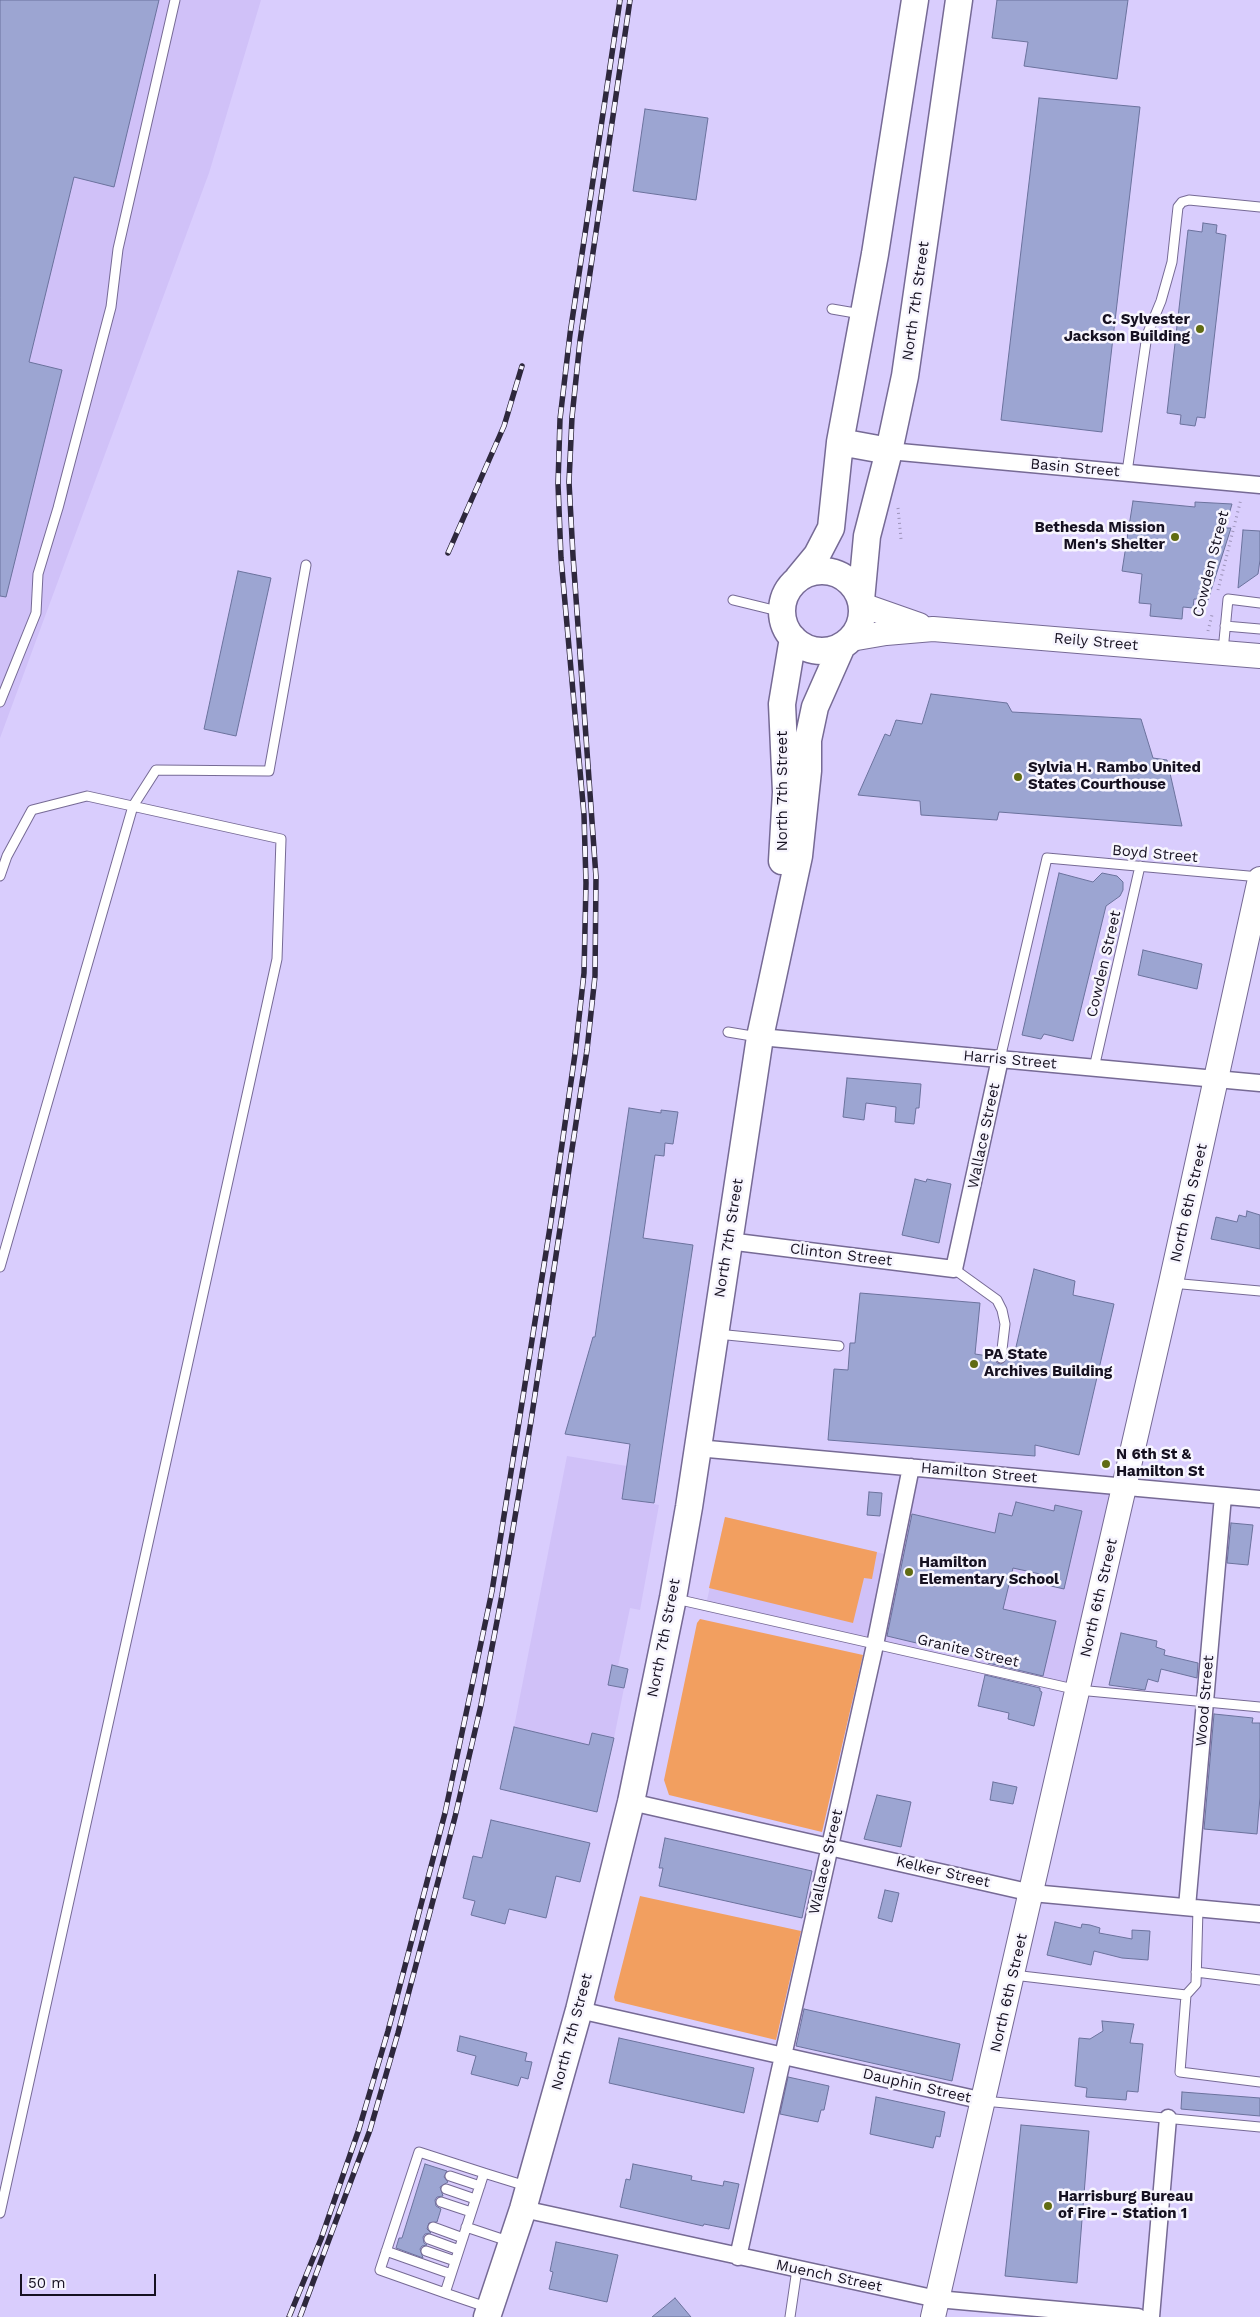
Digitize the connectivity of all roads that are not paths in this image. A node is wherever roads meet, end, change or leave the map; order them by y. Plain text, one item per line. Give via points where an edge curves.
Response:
1 (176, 0) edge
2 (915, 0) edge
3 (959, 0) edge
4 (1260, 207) edge
5 (832, 309) dead end
6 (863, 314) junction
7 (840, 442) junction
8 (889, 451) junction
9 (1127, 472) junction
10 (1253, 484) edge
11 (306, 565) dead end
12 (798, 578) junction
13 (733, 600) dead end
14 (862, 602) junction
15 (1260, 603) edge
16 (782, 612) junction
17 (1225, 626) junction
18 (933, 629) junction
19 (1260, 629) edge
20 (793, 638) junction
21 (846, 643) junction
22 (1213, 652) junction
23 (1260, 653) edge
24 (0, 702) edge
25 (133, 806) junction
26 (1046, 858) joint
27 (1140, 866) junction
28 (0, 876) edge
29 (1260, 878) edge
30 (779, 944) junction
31 (728, 1032) dead end
32 (760, 1037) junction
33 (1000, 1059) junction
34 (1094, 1068) junction
35 (1216, 1079) junction
36 (1260, 1083) edge
37 (728, 1241) junction
38 (0, 1267) edge
39 (954, 1269) junction
40 (1171, 1283) junction
41 (1260, 1291) edge
42 (714, 1334) junction
43 (839, 1346) dead end
44 (1001, 1358) dead end
45 (697, 1448) junction
46 (910, 1467) junction
47 (1124, 1486) junction
48 (1223, 1496) junction
49 (1260, 1499) edge
50 (673, 1598) junction
51 (875, 1645) junction
52 (1078, 1690) junction
53 (1205, 1702) junction
54 (1260, 1707) edge
55 (630, 1802) junction
56 (830, 1847) junction
57 (1032, 1893) junction
58 (1192, 1908) junction
59 (1260, 1914) edge
60 (1196, 1972) junction
61 (1013, 1975) junction
62 (1260, 1980) edge
63 (1186, 1995) junction
64 (579, 2010) junction
65 (782, 2055) junction
66 (1260, 2082) edge
67 (984, 2101) junction
68 (1168, 2118) junction
69 (1260, 2127) edge
70 (484, 2173) junction
71 (450, 2176) dead end
72 (480, 2186) junction
73 (446, 2188) dead end
74 (526, 2198) junction
75 (475, 2199) junction
76 (441, 2202) dead end
77 (471, 2212) junction
78 (0, 2213) edge
79 (398, 2215) junction
80 (408, 2218) dead end
81 (394, 2227) junction
82 (433, 2227) dead end
83 (466, 2227) junction
84 (404, 2230) dead end
85 (463, 2238) junction
86 (429, 2239) dead end
87 (512, 2242) junction
88 (459, 2250) junction
89 (426, 2251) dead end
90 (386, 2252) junction
91 (738, 2256) junction
92 (455, 2261) junction
93 (797, 2269) junction
94 (451, 2274) junction
95 (445, 2293) junction
96 (935, 2308) edge
97 (488, 2312) edge
98 (1092, 2315) edge
99 (790, 2317) edge
100 (1138, 2317) edge
101 (1150, 2317) edge

1 - 24 lane via 118,249 111,307 38,574 36,613
2 - 6 main road
3 - 8 main road, North 7th Street via 905,376
4 - 9 lane via 1189,200 1178,207 1172,262 1147,335
5 - 6 lane
6 - 7 main road
7 - 8 main road
7 - 12 main road via 831,528 817,555
8 - 9 street, Basin Street
8 - 14 main road, North 7th Street via 867,536
9 - 10 street, Basin Street
11 - 25 lane via 269,771 156,770
12 - 14 main road via 823,570 836,573 856,588
12 - 16 main road via 784,599
13 - 16 lane
14 - 18 main road, Reily Street
14 - 21 main road, North 7th Street via 858,630
15 - 17 lane via 1228,599
16 - 20 main road
17 - 19 lane
17 - 22 lane
18 - 21 main road, Reily Street via 886,633
18 - 22 main road, Reily Street
20 - 21 main road via 816,650 829,650
20 - 30 main road, North 7th Street via 782,704 786,792
21 - 30 main road, North 7th Street via 814,715 808,740 799,856
22 - 23 main road, Reily Street
25 - 28 lane via 87,796 32,810
25 - 38 lane
25 - 78 lane via 281,840 277,959
26 - 27 lane, Boyd Street
26 - 33 lane, Wallace Street
27 - 29 lane, Boyd Street
27 - 34 lane, Cowden Street
29 - 35 main road, North 6th Street
30 - 32 main road, North 7th Street
31 - 32 lane
32 - 33 street, Harris Street
32 - 37 main road, North 7th Street
33 - 34 street, Harris Street
33 - 39 street, Wallace Street
34 - 35 street, Harris Street
35 - 36 street, Harris Street
35 - 40 main road, North 6th Street
37 - 39 street, Clinton Street
37 - 42 main road, North 7th Street
39 - 44 lane via 998,1300 1005,1324
40 - 41 lane
40 - 47 main road, North 6th Street
42 - 43 lane
42 - 45 main road, North 7th Street
45 - 46 street, Hamilton Street
45 - 50 main road, North 7th Street
46 - 47 street, Hamilton Street
46 - 51 street, Wallace Street
47 - 48 street, Hamilton Street
47 - 52 main road, North 6th Street
48 - 49 street, Hamilton Street
48 - 53 street, Wood Street
50 - 51 lane, Granite Street
50 - 55 main road, North 7th Street
51 - 52 lane, Granite Street
51 - 56 street, Wallace Street
52 - 53 lane, Granite Street
52 - 57 main road, North 6th Street
53 - 54 lane, Granite Street
53 - 58 street, Wood Street
55 - 56 street, Kelker Street
55 - 64 main road, North 7th Street
56 - 57 street, Kelker Street
56 - 65 street, Wallace Street
57 - 58 street, Kelker Street
57 - 61 main road, North 6th Street
58 - 59 street, Kelker Street
58 - 60 lane
60 - 62 lane
60 - 63 lane via 1196,1984
61 - 63 lane
61 - 67 main road, North 6th Street
63 - 66 lane via 1180,2072
64 - 65 street, Dauphin Street
64 - 74 main road, North 7th Street
65 - 67 street, Dauphin Street
65 - 91 street, Wallace Street
67 - 68 lane, Dauphin Street
67 - 96 main road, North 6th Street
68 - 69 lane, Dauphin Street
68 - 101 street
70 - 72 lane
70 - 74 lane
70 - 79 lane via 419,2152 420,2166 416,2179
71 - 72 lane
72 - 75 lane
73 - 75 lane
74 - 87 main road, North 7th Street
74 - 91 street, Muench Street
75 - 77 lane
76 - 77 lane
77 - 83 lane
79 - 80 lane
79 - 81 lane
81 - 84 lane
81 - 90 lane via 394,2240
82 - 85 lane
83 - 85 lane
83 - 87 lane
85 - 88 lane
86 - 88 lane
87 - 97 main road, North 7th Street
88 - 92 lane
89 - 92 lane
90 - 94 lane
90 - 95 lane via 380,2270
91 - 93 street, Muench Street
92 - 94 lane
93 - 96 street, Muench Street
93 - 99 lane
94 - 95 lane
95 - 97 lane
96 - 98 street, Muench Street
98 - 100 street, Muench Street

